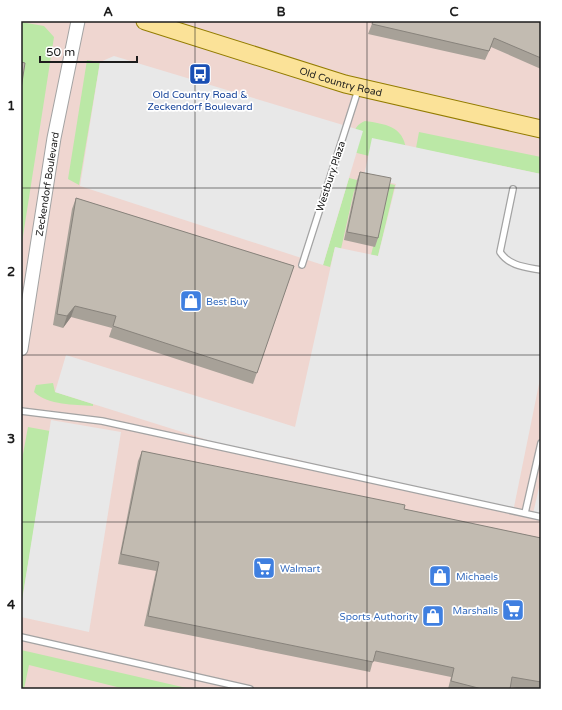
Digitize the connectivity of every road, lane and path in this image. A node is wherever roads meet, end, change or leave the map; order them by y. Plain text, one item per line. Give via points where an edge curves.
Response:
1 (78, 21) edge
2 (145, 21) edge
3 (359, 88) junction
4 (541, 129) edge
5 (513, 189) dead end
6 (302, 265) dead end
7 (541, 270) edge
8 (21, 349) edge
9 (21, 410) edge
10 (541, 443) edge
11 (525, 513) junction
12 (541, 517) edge
13 (21, 637) edge
14 (250, 689) edge

1 - 8 street, Zeckendorf Boulevard via 54,138
2 - 3 main road, Old Country Road
3 - 4 main road, Old Country Road
3 - 6 lane, Westbury Plaza
5 - 7 lane via 500,252 514,265
9 - 11 lane via 102,421
10 - 11 lane
11 - 12 lane
13 - 14 lane

